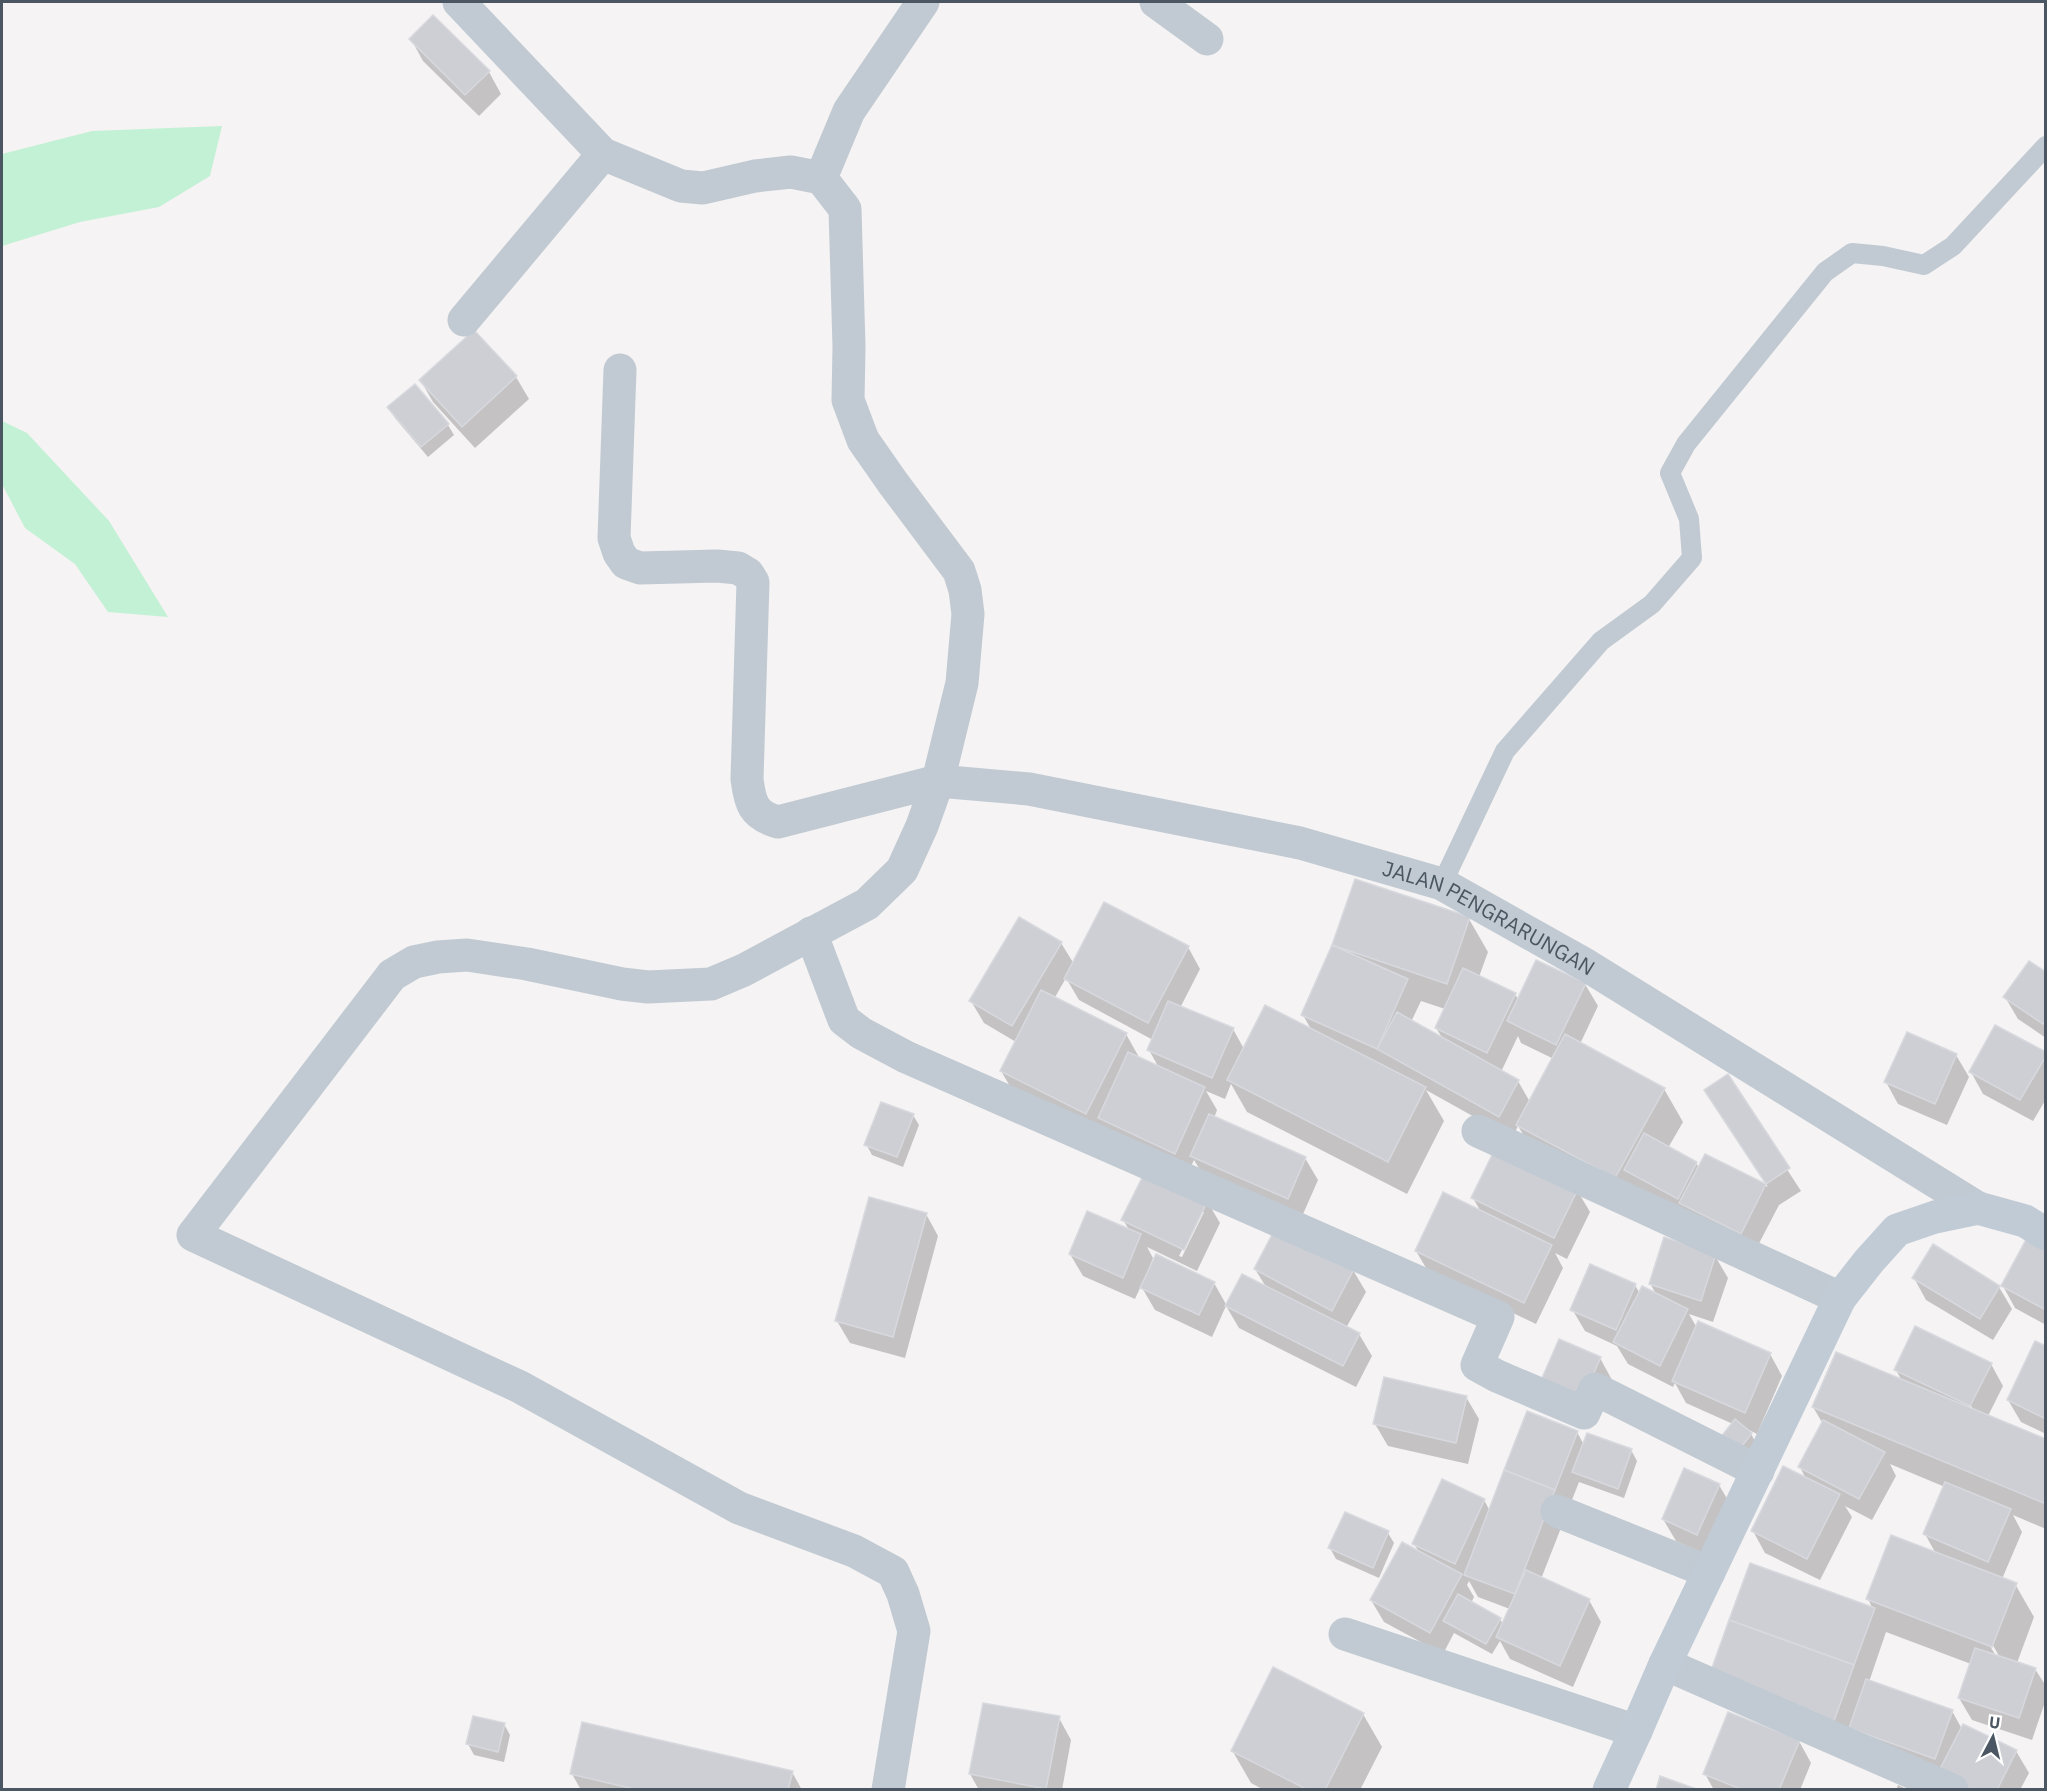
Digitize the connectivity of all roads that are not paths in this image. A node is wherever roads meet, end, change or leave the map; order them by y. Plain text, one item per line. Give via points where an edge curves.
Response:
1 (459, 2) edge
2 (923, 2) edge
3 (1156, 2) edge
4 (1207, 39) dead end
5 (2046, 146) edge
6 (603, 154) junction
7 (821, 178) junction
8 (464, 320) dead end
9 (621, 370) dead end
10 (938, 781) junction
11 (1442, 884) junction
12 (811, 933) junction
13 (1478, 1131) dead end
14 (1978, 1208) junction
15 (2046, 1234) edge
16 (1840, 1298) junction
17 (1758, 1471) junction
18 (1557, 1511) dead end
19 (1709, 1572) junction
20 (1345, 1634) dead end
21 (1665, 1664) junction
22 (1636, 1731) junction
23 (888, 1790) edge
24 (1609, 1790) edge
25 (1952, 1790) edge

1 - 6 street
2 - 7 street via 849,111
3 - 4 street
5 - 11 lane via 1953,246 1924,265 1852,253 1825,272 1686,444 1670,473 1689,519 1692,558 1652,604 1601,641 1505,751
6 - 7 street via 681,186 703,188 791,172
6 - 8 street
7 - 10 street via 845,209 848,400 863,440 959,571 965,590 968,614 962,682
9 - 10 street, JALAN PENGRARUNGAN via 614,538 619,553 626,563 640,568 738,568 753,582 747,779 757,813 778,822
10 - 11 street, JALAN PENGRARUNGAN via 1029,789 1140,810 1300,843
10 - 12 street via 902,870 867,904
11 - 14 street, JALAN PENGRARUNGAN via 1586,965
12 - 17 street via 844,1020 861,1033 906,1057 1498,1317 1477,1365 1497,1376 1584,1413 1595,1389
12 - 23 street via 744,970 701,985 622,984 467,955 414,963 392,975 193,1235 520,1387 739,1508 854,1551 893,1572 914,1630
13 - 16 street
14 - 15 street via 2025,1221
14 - 16 street via 1935,1216 1897,1230
16 - 17 street
17 - 19 street
18 - 19 street
19 - 21 street
20 - 22 street
21 - 22 street
21 - 25 street
22 - 24 street

